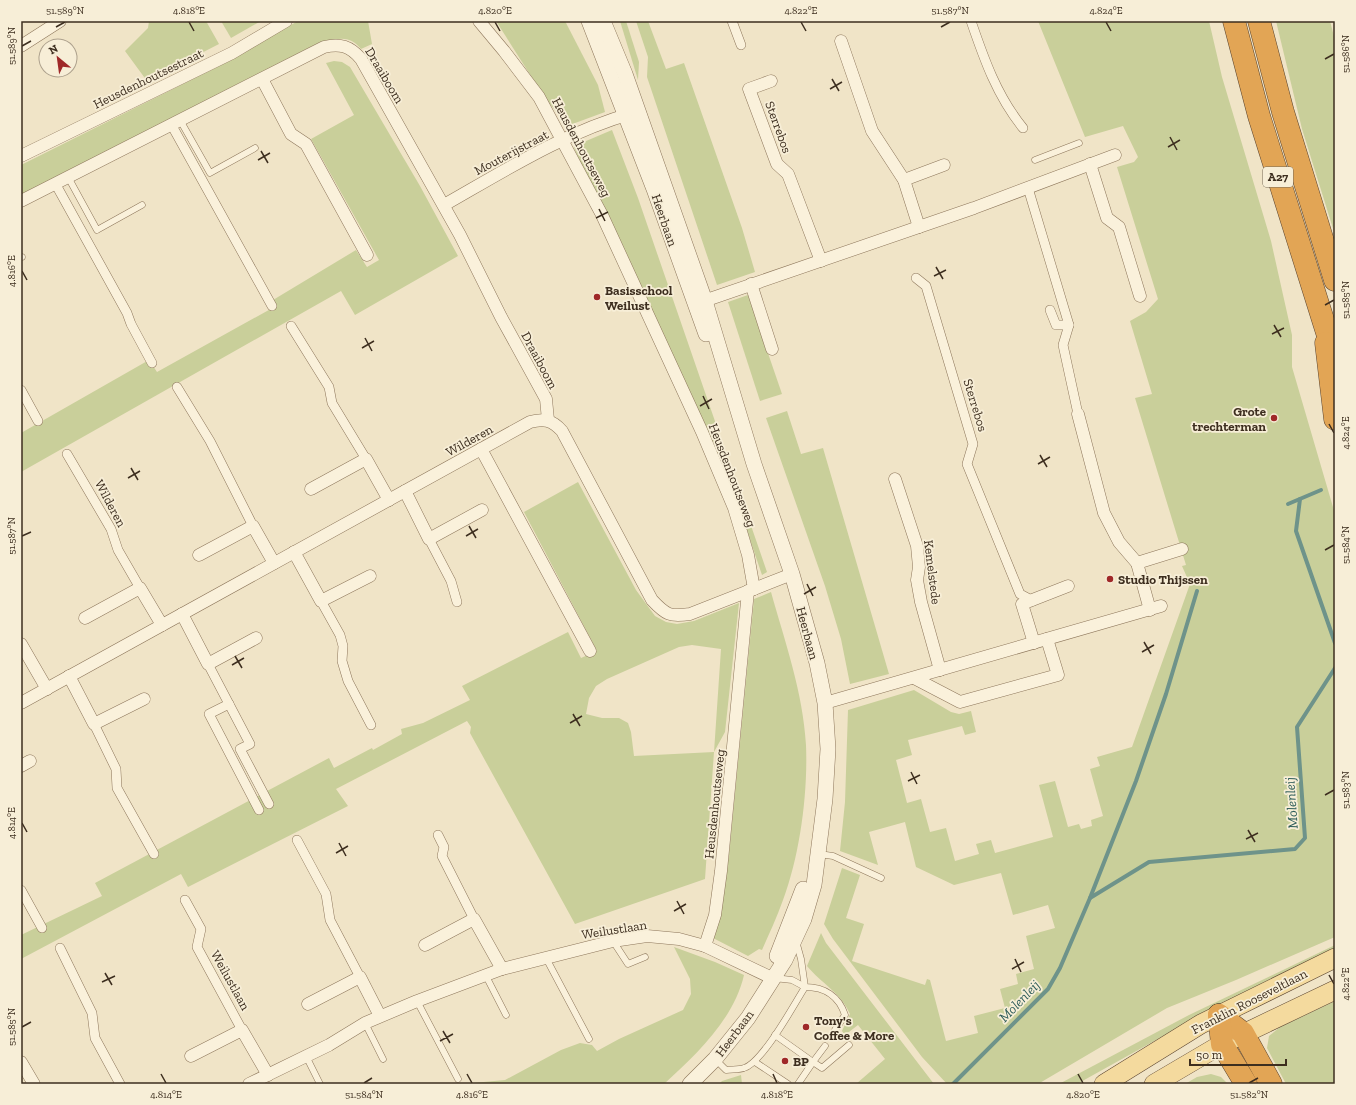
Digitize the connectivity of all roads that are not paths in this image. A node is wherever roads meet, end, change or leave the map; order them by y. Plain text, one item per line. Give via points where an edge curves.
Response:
1 (60, 21) edge
2 (286, 21) edge
3 (479, 21) edge
4 (589, 21) edge
5 (603, 21) edge
6 (732, 21) edge
7 (971, 21) edge
8 (1234, 21) edge
9 (1259, 21) edge
10 (840, 42) dead end
11 (741, 45) dead end
12 (21, 46) edge
13 (262, 79) junction
14 (771, 81) dead end
15 (632, 113) junction
16 (176, 122) junction
17 (1023, 128) dead end
18 (563, 140) junction
19 (1079, 143) dead end
20 (255, 148) dead end
21 (1115, 155) dead end
22 (21, 156) edge
23 (1035, 160) dead end
24 (1090, 164) junction
25 (944, 165) dead end
26 (68, 177) junction
27 (904, 180) junction
28 (55, 183) junction
29 (1028, 188) junction
30 (21, 201) edge
31 (142, 205) dead end
32 (444, 205) junction
33 (919, 227) junction
34 (367, 255) dead end
35 (821, 261) junction
36 (916, 278) dead end
37 (1335, 280) edge
38 (751, 284) junction
39 (1140, 296) dead end
40 (700, 303) junction
41 (272, 306) dead end
42 (1050, 310) dead end
43 (1069, 325) junction
44 (291, 326) dead end
45 (1325, 331) junction
46 (772, 349) dead end
47 (1335, 358) edge
48 (152, 363) dead end
49 (177, 387) dead end
50 (21, 390) edge
51 (1078, 414) joint
52 (1335, 419) edge
53 (548, 420) junction
54 (38, 421) dead end
55 (481, 449) junction
56 (67, 454) dead end
57 (366, 459) junction
58 (895, 479) dead end
59 (311, 489) dead end
60 (405, 491) junction
61 (389, 500) junction
62 (482, 510) dead end
63 (253, 526) junction
64 (429, 539) junction
65 (1182, 549) dead end
66 (294, 552) junction
67 (199, 556) dead end
68 (274, 563) junction
69 (1137, 563) junction
70 (792, 574) junction
71 (370, 576) dead end
72 (1068, 586) dead end
73 (140, 588) junction
74 (751, 590) junction
75 (321, 601) junction
76 (457, 602) dead end
77 (1033, 602) junction
78 (182, 614) junction
79 (85, 618) dead end
80 (162, 625) junction
81 (256, 638) dead end
82 (1046, 640) junction
83 (1034, 643) junction
84 (21, 644) edge
85 (590, 651) dead end
86 (208, 664) junction
87 (940, 670) junction
88 (69, 676) junction
89 (914, 678) junction
90 (47, 689) junction
91 (144, 699) dead end
92 (21, 703) edge
93 (825, 703) junction
94 (229, 704) junction
95 (94, 724) junction
96 (371, 725) dead end
97 (269, 804) dead end
98 (259, 810) dead end
99 (438, 835) dead end
100 (297, 840) dead end
101 (154, 854) dead end
102 (817, 854) junction
103 (882, 878) dead end
104 (21, 890) edge
105 (185, 900) dead end
106 (474, 919) junction
107 (42, 928) dead end
108 (796, 939) junction
109 (613, 940) junction
110 (425, 944) dead end
111 (705, 946) junction
112 (60, 948) dead end
113 (645, 957) dead end
114 (546, 958) junction
115 (1335, 958) edge
116 (502, 970) junction
117 (486, 976) junction
118 (360, 978) junction
119 (772, 978) junction
120 (805, 987) junction
121 (1335, 990) edge
122 (417, 1001) junction
123 (308, 1004) dead end
124 (506, 1015) dead end
125 (1219, 1015) junction
126 (380, 1016) junction
127 (364, 1023) junction
128 (242, 1030) junction
129 (835, 1030) dead end
130 (1243, 1034) junction
131 (775, 1035) junction
132 (589, 1039) dead end
133 (1222, 1044) junction
134 (849, 1045) dead end
135 (825, 1046) dead end
136 (191, 1056) dead end
137 (306, 1056) junction
138 (383, 1059) dead end
139 (715, 1059) junction
140 (21, 1062) edge
141 (755, 1062) junction
142 (813, 1062) junction
143 (268, 1075) junction
144 (458, 1079) dead end
145 (34, 1084) edge
146 (120, 1084) edge
147 (249, 1084) edge
148 (320, 1084) edge
149 (690, 1084) edge
150 (788, 1084) edge
151 (798, 1084) edge
152 (1104, 1084) edge
153 (1154, 1084) edge
154 (1246, 1084) edge
155 (1271, 1084) edge

1 - 12 street
2 - 22 street, Heusdenhoutsestraat via 232,53
3 - 18 street, Heusdenhoutseweg via 539,97
4 - 15 street, Heerbaan
5 - 15 street, Heerbaan
6 - 11 street
7 - 17 street via 997,89
8 - 45 highway, A27 via 1259,116
9 - 37 highway, A27 via 1283,112
10 - 27 street via 872,132
13 - 16 street
13 - 32 street, Draaiboom via 324,47 344,45 354,50
13 - 34 street via 291,134 306,144
14 - 35 street, Sterrebos via 750,89 777,164 788,174
15 - 18 street, Mouterijstraat
15 - 40 street, Heerbaan
16 - 20 lane via 210,173
16 - 26 street
16 - 41 street
18 - 32 street, Mouterijstraat
18 - 74 street, Heusdenhoutseweg via 602,215 702,432 734,508 748,555
19 - 23 lane
21 - 24 street
24 - 29 street
24 - 39 street via 1107,218 1119,227
25 - 27 street
26 - 28 street
26 - 31 lane via 97,230
27 - 33 street
28 - 30 street
28 - 48 street
29 - 33 street
29 - 43 street
32 - 53 street, Draaiboom via 546,399
33 - 35 street
35 - 38 street
36 - 77 street, Sterrebos via 926,286 973,444 967,464 1020,594
38 - 40 street
38 - 46 street
40 - 70 street, Heerbaan
42 - 43 street via 1056,325
43 - 51 street via 1063,345
44 - 57 street via 329,387 332,403
45 - 47 highway, A27
45 - 52 highway, A27
49 - 63 street via 210,441
50 - 54 street
51 - 69 street via 1104,513 1119,542
53 - 55 street, Wilderen via 530,422
53 - 74 street via 562,431 652,600 662,611 674,617 690,614
55 - 60 street, Wilderen
55 - 85 street
56 - 73 street, Wilderen via 111,529 118,550
57 - 59 street
57 - 61 street
58 - 87 street, Kemelstede via 917,546 917,580 921,602
60 - 61 street, Wilderen
60 - 64 street
61 - 66 street, Wilderen
62 - 64 street
63 - 67 street
63 - 68 street
64 - 76 street via 451,582
65 - 69 street
66 - 68 street, Wilderen
66 - 75 street
68 - 78 street, Wilderen
69 - 82 street via 1156,608
70 - 74 street
70 - 93 street, Heerbaan
71 - 75 street
72 - 77 street
73 - 79 street
73 - 80 street, Wilderen
74 - 111 street, Heusdenhoutseweg via 721,871 715,914
75 - 96 street via 340,635 343,646 342,661 348,681
77 - 83 street via 1022,604
78 - 80 street, Wilderen
78 - 86 street
80 - 88 street, Wilderen
81 - 86 street
82 - 83 street
82 - 89 street via 1058,675 960,702
83 - 87 street
84 - 90 street
86 - 94 street
87 - 89 street
88 - 90 street, Wilderen
88 - 95 street
89 - 93 street
90 - 92 street, Wilderen
91 - 95 street
93 - 102 street, Heerbaan via 828,749 825,799
94 - 97 street via 250,744 240,749
94 - 98 street via 210,714
95 - 101 street via 116,769 117,788
99 - 106 street via 444,847 442,856
100 - 118 street via 326,894 330,920
102 - 103 lane via 834,856
102 - 108 street, Heerbaan via 814,885
102 - 119 street, Heerbaan via 777,957
104 - 107 street
105 - 128 street, Weilustlaan via 201,929 197,947
106 - 110 street
106 - 116 street
108 - 119 street, Heerbaan
108 - 120 lane
109 - 111 street, Weilustlaan via 647,936 679,939
109 - 113 lane via 628,964
109 - 114 street, Weilustlaan
111 - 119 street, Weilustlaan
112 - 146 street via 92,1013 95,1038
114 - 116 street, Weilustlaan
114 - 132 lane
115 - 125 main road, Franklin Rooseveltlaan
116 - 117 street, Weilustlaan
117 - 122 street, Weilustlaan
117 - 124 lane
118 - 123 street
118 - 126 street
119 - 120 lane via 792,980
119 - 139 street, Heerbaan via 748,1018
120 - 129 lane via 815,987 829,992 843,1008 845,1015
120 - 131 lane
121 - 130 main road, Franklin Rooseveltlaan
122 - 126 street, Weilustlaan
122 - 144 lane
125 - 130 highway
125 - 133 highway
125 - 152 main road, Franklin Rooseveltlaan
126 - 127 street, Weilustlaan
127 - 137 street, Weilustlaan
127 - 138 lane
128 - 136 street, Weilustlaan
128 - 143 street, Weilustlaan
130 - 133 main road, Franklin Rooseveltlaan
130 - 155 highway
131 - 141 lane
131 - 142 lane
133 - 153 main road, Franklin Rooseveltlaan
133 - 154 highway
134 - 142 lane via 822,1068
135 - 142 lane
137 - 143 street, Weilustlaan
137 - 148 lane
139 - 141 lane via 726,1070 744,1068
139 - 149 street, Heerbaan
140 - 145 street
141 - 150 lane
142 - 151 lane
143 - 147 street, Weilustlaan

